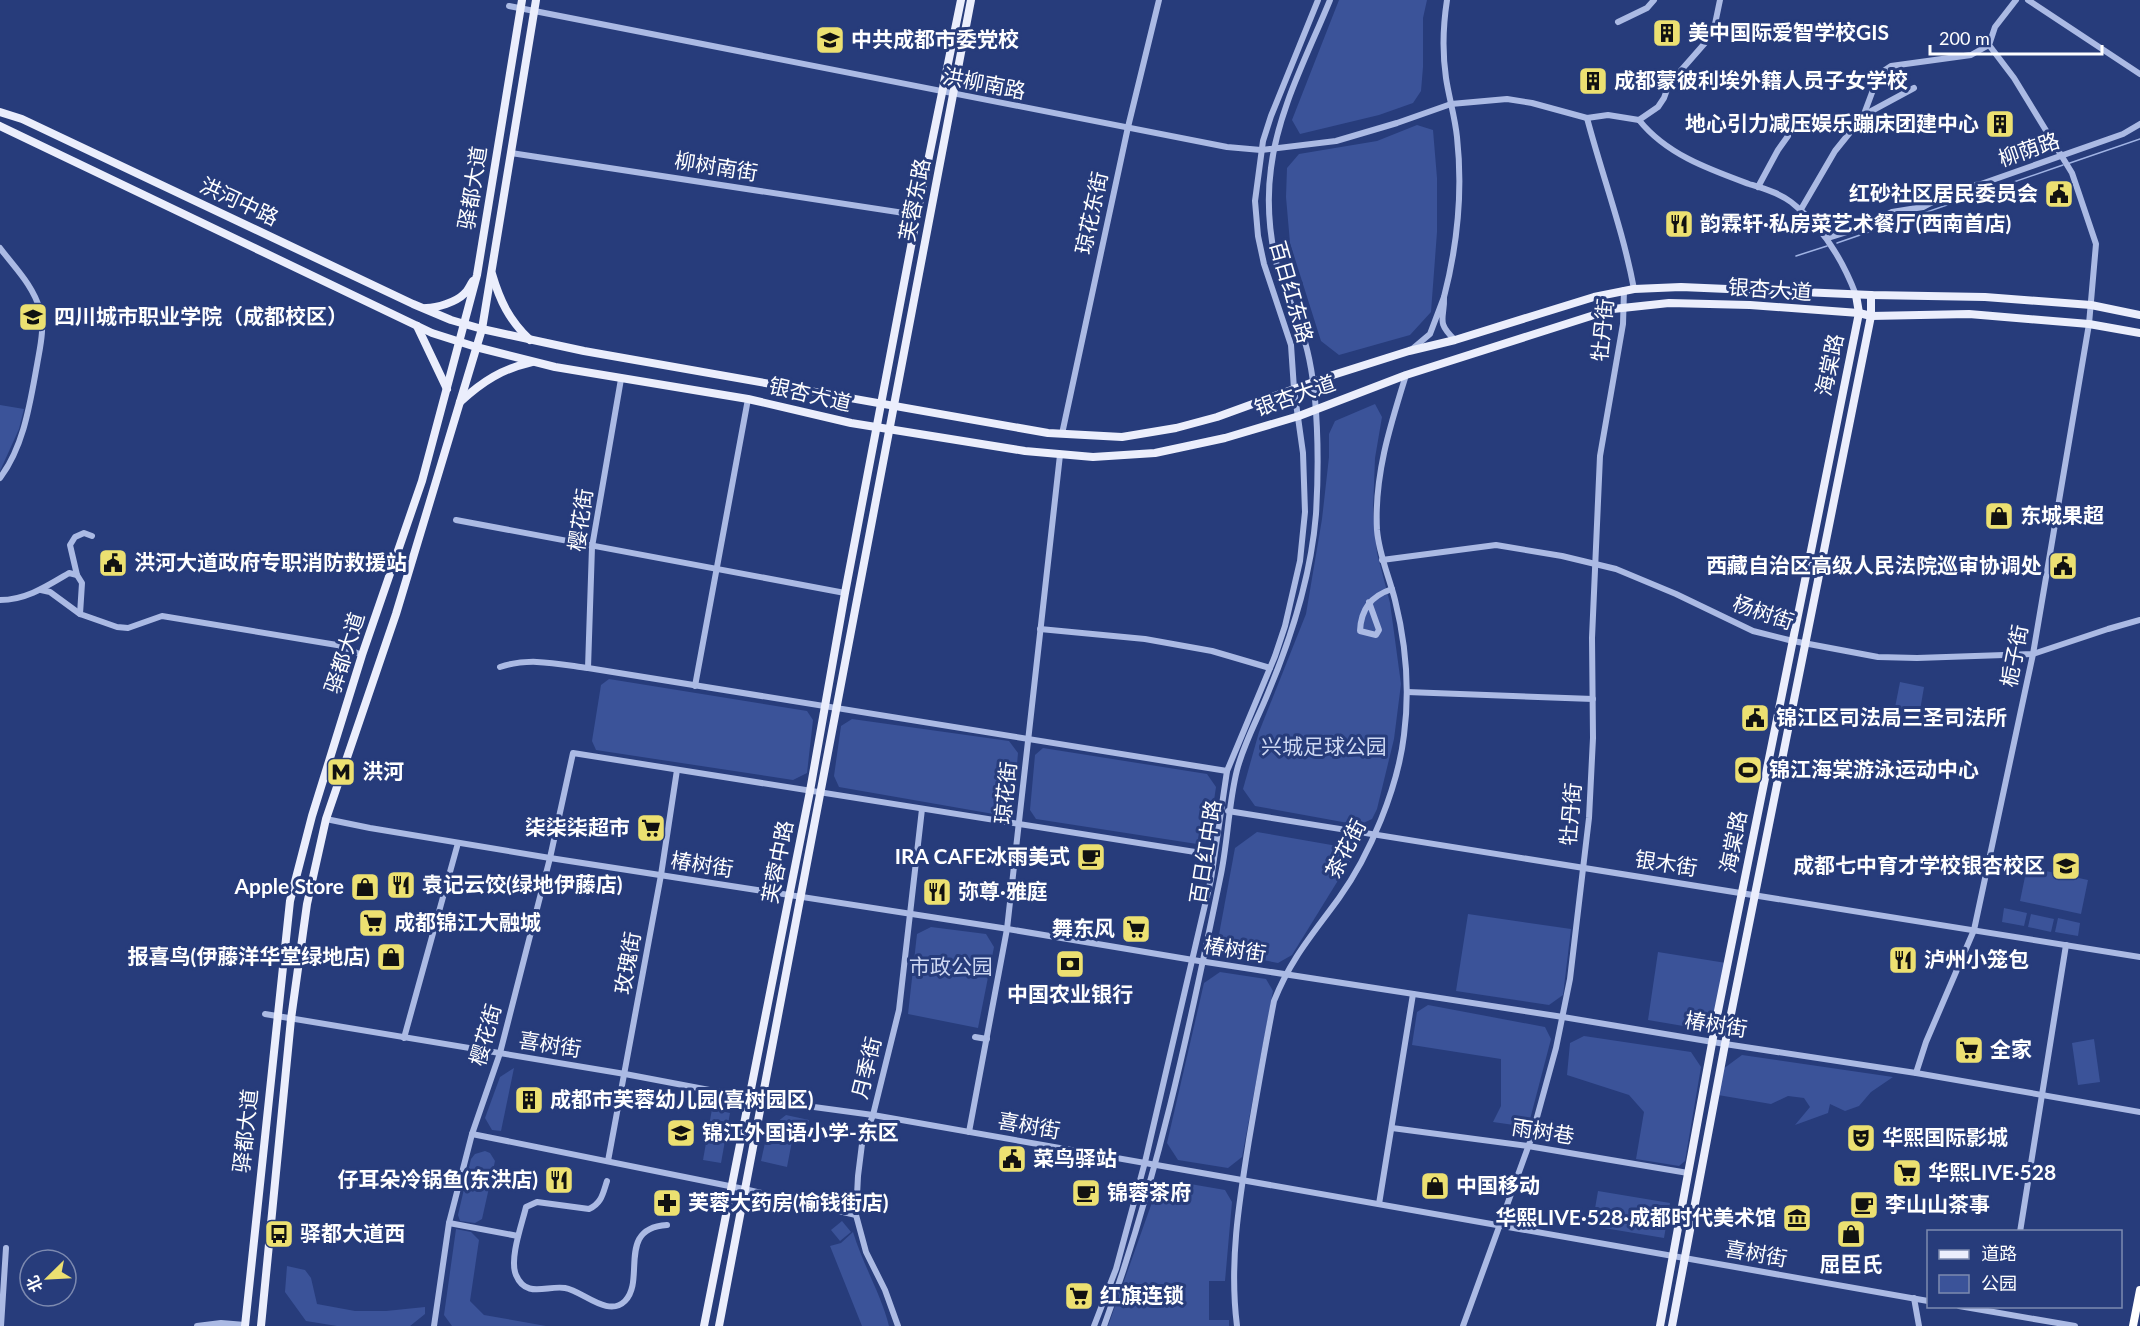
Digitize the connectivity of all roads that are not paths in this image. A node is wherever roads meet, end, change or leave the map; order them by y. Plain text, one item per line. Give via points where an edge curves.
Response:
1 (536, 0) edge
2 (961, 0) edge
3 (971, 0) edge
4 (1159, 0) edge
5 (1318, 0) edge
6 (1330, 0) edge
7 (1447, 0) edge
8 (1654, 0) edge
9 (1719, 0) edge
10 (2016, 0) edge
11 (2028, 0) edge
12 (521, 4) edge
13 (509, 6) dead end
14 (534, 11) junction
15 (1618, 22) dead end
16 (1989, 45) junction
17 (2140, 74) edge
18 (1914, 88) dead end
19 (943, 93) junction
20 (953, 95) junction
21 (1451, 104) junction
22 (0, 112) edge
23 (1864, 115) junction
24 (1587, 118) junction
25 (1639, 120) junction
26 (2140, 124) edge
27 (0, 126) edge
28 (1128, 127) junction
29 (1788, 136) dead end
30 (1274, 148) junction
31 (1261, 150) junction
32 (511, 153) junction
33 (2062, 158) junction
34 (1758, 187) junction
35 (1800, 211) junction
36 (917, 215) junction
37 (1828, 238) junction
38 (0, 248) edge
39 (491, 271) junction
40 (477, 275) junction
41 (1634, 289) junction
42 (1624, 290) junction
43 (1856, 295) junction
44 (1871, 295) junction
45 (1444, 297) junction
46 (2091, 305) junction
47 (424, 308) junction
48 (1624, 308) junction
49 (1859, 313) junction
50 (2140, 315) edge
51 (1871, 316) junction
52 (464, 324) junction
53 (2089, 324) junction
54 (417, 326) junction
55 (482, 329) junction
56 (2140, 333) edge
57 (1455, 340) junction
58 (531, 341) junction
59 (459, 342) junction
60 (476, 347) junction
61 (1409, 351) junction
62 (536, 362) junction
63 (1406, 375) junction
64 (621, 379) junction
65 (1312, 382) junction
66 (447, 389) junction
67 (1294, 389) junction
68 (748, 399) junction
69 (459, 404) junction
70 (880, 404) junction
71 (895, 406) junction
72 (1315, 410) junction
73 (1299, 416) junction
74 (876, 428) junction
75 (890, 430) junction
76 (1062, 434) junction
77 (1060, 455) junction
78 (0, 478) edge
79 (456, 520) dead end
80 (92, 536) dead end
81 (592, 547) junction
82 (1383, 560) junction
83 (1595, 564) junction
84 (717, 570) junction
85 (77, 575) junction
86 (1392, 588) junction
87 (40, 590) junction
88 (845, 593) junction
89 (0, 600) edge
90 (1369, 602) junction
91 (80, 614) junction
92 (1373, 614) junction
93 (1363, 616) junction
94 (2140, 620) edge
95 (1040, 629) junction
96 (1792, 641) junction
97 (1804, 644) junction
98 (2033, 654) junction
99 (362, 655) junction
100 (500, 667) dead end
101 (588, 668) junction
102 (1270, 668) junction
103 (695, 686) junction
104 (1407, 692) junction
105 (1593, 699) junction
106 (824, 707) junction
107 (836, 709) junction
108 (1028, 739) junction
109 (677, 770) junction
110 (1227, 771) junction
111 (810, 791) junction
112 (820, 793) junction
113 (922, 809) junction
114 (1222, 810) junction
115 (1230, 811) junction
116 (326, 819) junction
117 (1019, 824) junction
118 (1373, 834) junction
119 (458, 843) junction
120 (1214, 855) junction
121 (550, 858) junction
122 (1583, 868) junction
123 (661, 875) junction
124 (1742, 893) junction
125 (1755, 895) junction
126 (789, 896) junction
127 (799, 897) junction
128 (911, 914) junction
129 (1007, 929) junction
130 (1974, 930) junction
131 (2066, 945) junction
132 (2140, 957) edge
133 (1193, 960) junction
134 (1203, 962) junction
135 (1284, 975) junction
136 (1413, 993) junction
137 (265, 1014) dead end
138 (277, 1016) junction
139 (1563, 1017) junction
140 (291, 1019) junction
141 (975, 1037) dead end
142 (404, 1038) junction
143 (987, 1039) junction
144 (1713, 1042) junction
145 (1725, 1044) junction
146 (500, 1053) junction
147 (1916, 1073) junction
148 (625, 1074) junction
149 (2042, 1095) junction
150 (751, 1098) junction
151 (762, 1100) junction
152 (2140, 1112) edge
153 (873, 1115) junction
154 (1392, 1128) junction
155 (969, 1132) junction
156 (472, 1134) junction
157 (1528, 1146) junction
158 (608, 1161) junction
159 (1145, 1162) junction
160 (1155, 1164) junction
161 (1689, 1173) junction
162 (1243, 1179) junction
163 (607, 1181) dead end
164 (733, 1187) junction
165 (744, 1189) junction
166 (1379, 1204) junction
167 (856, 1215) junction
168 (449, 1223) junction
169 (667, 1225) dead end
170 (1500, 1226) junction
171 (2020, 1230) edge
172 (519, 1236) junction
173 (6, 1248) dead end
174 (1672, 1256) junction
175 (1686, 1258) junction
176 (2140, 1290) edge
177 (1914, 1298) junction
178 (1927, 1301) edge
179 (1969, 1308) edge
180 (2008, 1308) edge
181 (2006, 1315) junction
182 (1, 1326) edge
183 (197, 1326) edge
184 (246, 1326) edge
185 (261, 1326) edge
186 (435, 1326) edge
187 (705, 1326) edge
188 (719, 1326) edge
189 (898, 1326) edge
190 (1094, 1326) edge
191 (1104, 1326) edge
192 (1237, 1326) edge
193 (1463, 1326) edge
194 (1660, 1326) edge
195 (1672, 1326) edge
196 (1919, 1326) edge
197 (2075, 1326) edge
198 (2133, 1326) edge

1 - 14 main road, 驿都大道
2 - 19 main road, 芙蓉东路
3 - 20 main road, 芙蓉东路
4 - 28 street, 琼花东街
5 - 31 street, 百日红东路 via 1270,116
6 - 30 street, 百日红东路 via 1285,108
7 - 21 street via 1443,42
8 - 15 street via 1647,8
9 - 25 street via 1715,24 1705,43 1669,84 1658,107
10 - 16 street via 1995,27
11 - 17 street
12 - 13 street, 洪柳南路
12 - 14 street, 洪柳南路
12 - 40 main road, 驿都大道
14 - 19 street, 洪柳南路
14 - 32 main road, 驿都大道
16 - 23 street via 1971,55 1891,66 1879,74
16 - 33 street, 栀子街 via 2014,78
18 - 23 street
19 - 20 street, 洪柳南路
19 - 36 main road, 芙蓉东路
20 - 28 street, 洪柳南路
20 - 71 main road, 芙蓉东路
21 - 24 street, 洪柳南路 via 1508,99
21 - 30 street, 洪柳南路 via 1336,141
21 - 45 street via 1461,192 1454,260
22 - 47 main road, 洪河中路
23 - 35 street via 1835,151
24 - 25 street, 洪柳南路 via 1608,115
24 - 41 street via 1623,235
25 - 34 street via 1676,153
26 - 33 street, 柳荫路
27 - 54 main road, 洪河中路
28 - 31 street, 洪柳南路
28 - 76 street, 琼花东街
29 - 34 street
30 - 31 street, 洪柳南路
30 - 65 street, 百日红东路 via 1269,212 1272,240 1305,341
31 - 67 street, 百日红东路 via 1255,201 1258,236 1263,264 1291,345
32 - 36 street, 柳树南街
32 - 39 main road, 驿都大道
33 - 37 street, 柳荫路 via 1959,188 1923,207 1892,212
33 - 46 street, 栀子街 via 2096,244
34 - 35 street via 1790,200
35 - 37 street
36 - 70 main road, 芙蓉东路
37 - 43 street via 1846,267
38 - 78 street via 34,293 43,323 24,428
39 - 55 main road, 驿都大道
39 - 58 main road via 501,303
40 - 47 main road via 464,294 434,308
40 - 52 main road, 驿都大道
41 - 42 main road, 银杏大道
41 - 43 main road, 银杏大道 via 1681,287
42 - 48 street, 牡丹街
42 - 57 main road, 银杏大道
43 - 44 main road, 银杏大道
43 - 49 main road, 海棠路
44 - 46 main road, 银杏大道 via 1985,297
44 - 51 main road, 海棠路
45 - 57 street via 1442,320
45 - 61 street via 1430,334
46 - 50 main road, 银杏大道
46 - 53 street, 栀子街
47 - 52 main road, 洪河中路
48 - 49 main road, 银杏大道 via 1669,303
48 - 63 main road, 银杏大道 via 1597,313
48 - 83 street, 牡丹街 via 1600,456
49 - 51 main road, 银杏大道
49 - 96 main road, 海棠路
51 - 53 main road, 银杏大道 via 1969,314
51 - 97 main road, 海棠路
52 - 55 main road, 银杏大道
52 - 59 main road, 驿都大道
53 - 56 main road, 银杏大道
53 - 98 street, 栀子街
54 - 59 main road, 洪河中路
54 - 66 main road
55 - 58 main road, 银杏大道
55 - 60 main road, 驿都大道
57 - 61 main road, 银杏大道
58 - 70 main road, 银杏大道
59 - 60 main road, 银杏大道
59 - 66 main road, 驿都大道
60 - 62 main road, 银杏大道
60 - 69 main road, 驿都大道
61 - 65 main road, 银杏大道
62 - 64 main road, 银杏大道
62 - 69 main road via 507,369 473,390
63 - 72 main road, 银杏大道
63 - 82 street, 茶花街 via 1380,466 1377,531
64 - 68 main road, 银杏大道
64 - 81 street, 樱花街
65 - 67 main road, 银杏大道
65 - 72 street, 百日红中路
66 - 99 main road, 驿都大道 via 423,481
67 - 73 street, 百日红中路
67 - 76 main road, 银杏大道 via 1176,429 1122,437
68 - 74 main road, 银杏大道
68 - 84 street
69 - 116 main road, 驿都大道 via 396,614
70 - 71 main road, 银杏大道
70 - 74 main road, 芙蓉中路
71 - 75 main road, 芙蓉中路
71 - 76 main road, 银杏大道
72 - 73 main road, 银杏大道
72 - 115 street, 百日红中路 via 1316,514 1305,581 1286,648 1238,767
73 - 77 main road, 银杏大道 via 1165,452
73 - 102 street, 百日红中路 via 1305,512 1300,561 1285,626
74 - 75 main road, 银杏大道
74 - 88 main road, 芙蓉中路
75 - 77 main road, 银杏大道
75 - 107 main road, 芙蓉中路
77 - 95 street, 琼花街
79 - 81 street
80 - 85 street via 84,533 70,545
81 - 84 street
81 - 101 street, 樱花街
82 - 83 street, 杨树街 via 1496,545
82 - 86 street, 茶花街
83 - 96 street, 杨树街 via 1676,594 1753,632
83 - 105 street, 牡丹街
84 - 88 street
84 - 103 street
85 - 87 street via 69,573
85 - 91 street via 82,582
86 - 90 street
86 - 104 street, 茶花街 via 1405,648
87 - 89 street
87 - 91 street via 50,591
88 - 106 main road, 芙蓉中路
90 - 92 street
90 - 93 street
91 - 99 street via 128,628 162,616 337,645
92 - 93 street
92 - 93 street via 1379,630 1376,635 1360,631
94 - 98 street, 杨树街
95 - 102 street via 1156,641 1212,651
95 - 108 street, 琼花街
96 - 97 street, 杨树街
96 - 124 main road, 海棠路
97 - 98 street, 杨树街 via 1878,657
97 - 125 main road, 海棠路
98 - 130 street, 栀子街
99 - 138 main road, 驿都大道 via 312,816 291,901
100 - 101 street via 529,661
101 - 103 street
102 - 110 street, 百日红中路
103 - 106 street
104 - 105 street
104 - 118 street, 茶花街 via 1404,736 1390,799
105 - 122 street, 牡丹街 via 1589,818
106 - 107 street
106 - 111 main road, 芙蓉中路
107 - 108 street
107 - 112 main road, 芙蓉中路
108 - 110 street
108 - 117 street, 琼花街
109 - 111 street
109 - 121 street, 樱花街 via 573,753
109 - 123 street, 玫瑰街
110 - 114 street, 百日红中路
111 - 112 street
111 - 126 main road, 芙蓉中路
112 - 113 street
112 - 127 main road, 芙蓉中路
113 - 117 street
113 - 128 street, 月季街
114 - 115 street, 银木街
114 - 120 street, 百日红中路
115 - 118 street, 银木街
115 - 134 street, 百日红中路
116 - 119 street, 椿树街
116 - 140 main road, 驿都大道 via 307,903
117 - 120 street
117 - 129 street, 琼花街
118 - 122 street, 银木街
118 - 135 street, 茶花街 via 1340,896
119 - 121 street, 椿树街
119 - 142 street
120 - 133 street, 百日红中路
121 - 123 street, 椿树街
121 - 146 street, 樱花街
122 - 124 street, 银木街
122 - 139 street, 牡丹街
123 - 126 street, 椿树街
123 - 148 street, 玫瑰街
124 - 125 street, 银木街
124 - 144 main road, 海棠路
125 - 130 street, 银木街
125 - 145 main road, 海棠路
126 - 127 street, 椿树街
126 - 150 main road, 芙蓉中路
127 - 128 street, 椿树街
127 - 151 main road, 芙蓉中路
128 - 129 street, 椿树街
128 - 153 street, 月季街 via 899,1010
129 - 133 street, 椿树街
129 - 143 street, 琼花街
130 - 131 street, 银木街
130 - 147 street, 栀子街
131 - 132 street, 银木街
131 - 149 street
133 - 134 street, 椿树街
133 - 159 street, 百日红中路
134 - 135 street, 椿树街
134 - 160 street, 百日红中路
135 - 136 street, 椿树街
135 - 162 street, 茶花街 via 1272,1010
136 - 139 street, 椿树街
136 - 154 street
137 - 138 street, 喜树街
138 - 140 street, 喜树街
138 - 184 main road, 驿都大道
139 - 144 street, 椿树街
139 - 157 street, 牡丹街
140 - 142 street, 喜树街
140 - 185 main road, 驿都大道
141 - 143 street
142 - 146 street, 喜树街
143 - 155 street, 琼花街
144 - 145 street, 椿树街
144 - 161 main road, 海棠路
145 - 147 street, 椿树街
145 - 175 main road, 海棠路
146 - 148 street, 喜树街
146 - 156 street, 樱花街
147 - 149 street, 椿树街
148 - 150 street, 喜树街
148 - 158 street, 玫瑰街
149 - 152 street, 椿树街
149 - 171 street
150 - 151 street, 喜树街
150 - 164 main road, 芙蓉中路
151 - 153 street, 喜树街
151 - 165 main road, 芙蓉中路
153 - 155 street, 喜树街
153 - 167 street, 月季街 via 862,1144
154 - 157 street, 雨树巷
154 - 166 street
155 - 159 street, 喜树街
156 - 158 street
156 - 168 street, 樱花街
157 - 161 street, 雨树巷
157 - 170 street, 牡丹街
158 - 164 street
159 - 160 street, 喜树街
159 - 190 street, 百日红中路 via 1116,1269
160 - 162 street, 喜树街
160 - 191 street, 百日红中路 via 1128,1262
161 - 174 main road, 海棠路
162 - 166 street, 喜树街
162 - 192 street, 茶花街 via 1234,1253
163 - 172 street via 599,1203 589,1209 543,1202 526,1207
164 - 165 street
164 - 187 main road, 芙蓉中路
165 - 167 street
165 - 188 main road, 芙蓉中路
166 - 170 street, 喜树街
167 - 189 street, 月季街 via 866,1252
168 - 172 street
168 - 186 street, 樱花街
169 - 172 street via 642,1234 637,1242 630,1294 611,1307 565,1288 526,1287 514,1267
170 - 174 street, 喜树街
170 - 193 street, 牡丹街
173 - 182 street
174 - 175 street, 喜树街
174 - 194 main road, 海棠路
175 - 177 street, 喜树街
175 - 195 main road, 海棠路
176 - 198 highway
177 - 178 street, 喜树街
177 - 196 street
179 - 181 street
180 - 181 street
181 - 197 street
183 - 184 street

